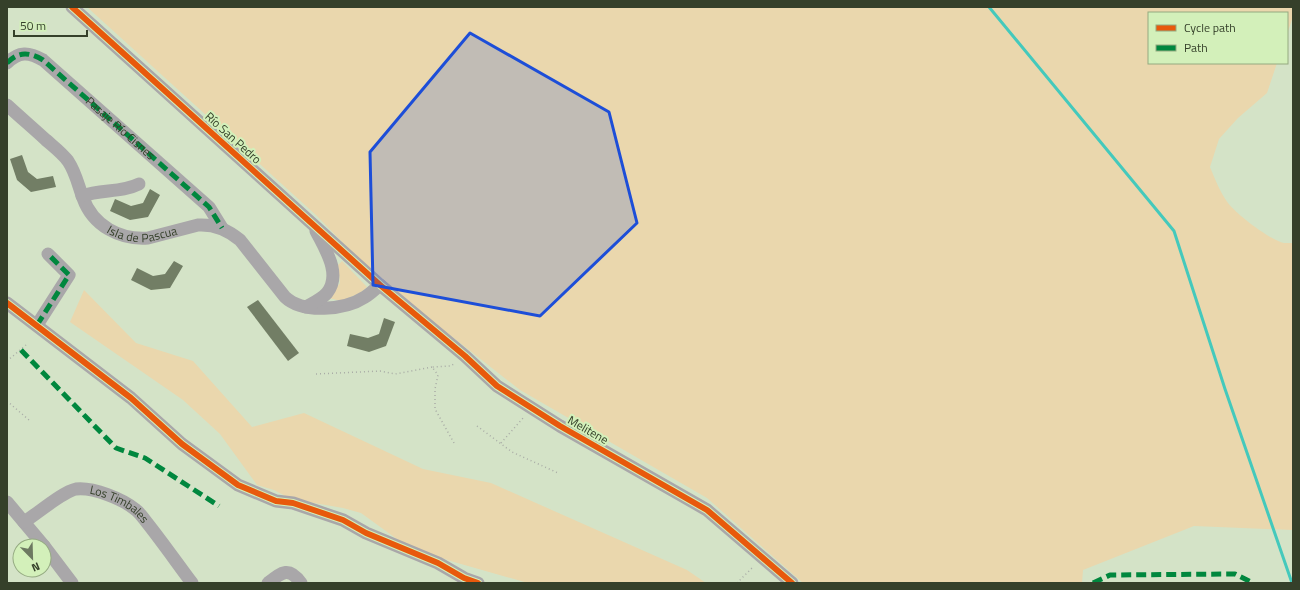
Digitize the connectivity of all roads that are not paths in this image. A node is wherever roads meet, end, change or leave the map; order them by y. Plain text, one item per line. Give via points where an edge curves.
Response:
1 (72, 7) edge
2 (7, 63) edge
3 (7, 105) edge
4 (139, 184) dead end
5 (82, 196) junction
6 (313, 225) junction
7 (222, 228) junction
8 (48, 254) dead end
9 (380, 286) junction
10 (7, 303) edge
11 (306, 307) junction
12 (37, 325) junction
13 (7, 502) edge
14 (24, 522) junction
15 (37, 538) edge
16 (52, 557) edge
17 (72, 583) edge
18 (192, 583) edge
19 (268, 583) edge
20 (301, 583) edge
21 (478, 583) edge
22 (792, 583) edge

1 - 6 street, Río San Pedro
2 - 7 street, Pasaje Río Cisnes via 20,54 32,54 43,60 209,207
3 - 5 street, Isla de Pascua via 63,155 76,175
4 - 5 street via 122,190
5 - 7 street, Isla de Pascua via 101,224 127,237 148,238 206,224
6 - 9 street, Río San Pedro
6 - 11 street via 334,274 333,284 327,294
7 - 11 street, Isla de Pascua via 240,240 289,301
8 - 12 street via 69,275
9 - 11 street, Isla de Pascua via 349,304
9 - 22 street, Melitene via 497,386 560,426 707,510
10 - 12 street
12 - 21 street via 132,398 182,444 238,485 276,501 293,503 343,520 366,533
13 - 14 street
14 - 15 street
14 - 18 street, Los Timbales via 75,489 89,489 102,493 136,510
16 - 17 street
19 - 20 street via 287,572

